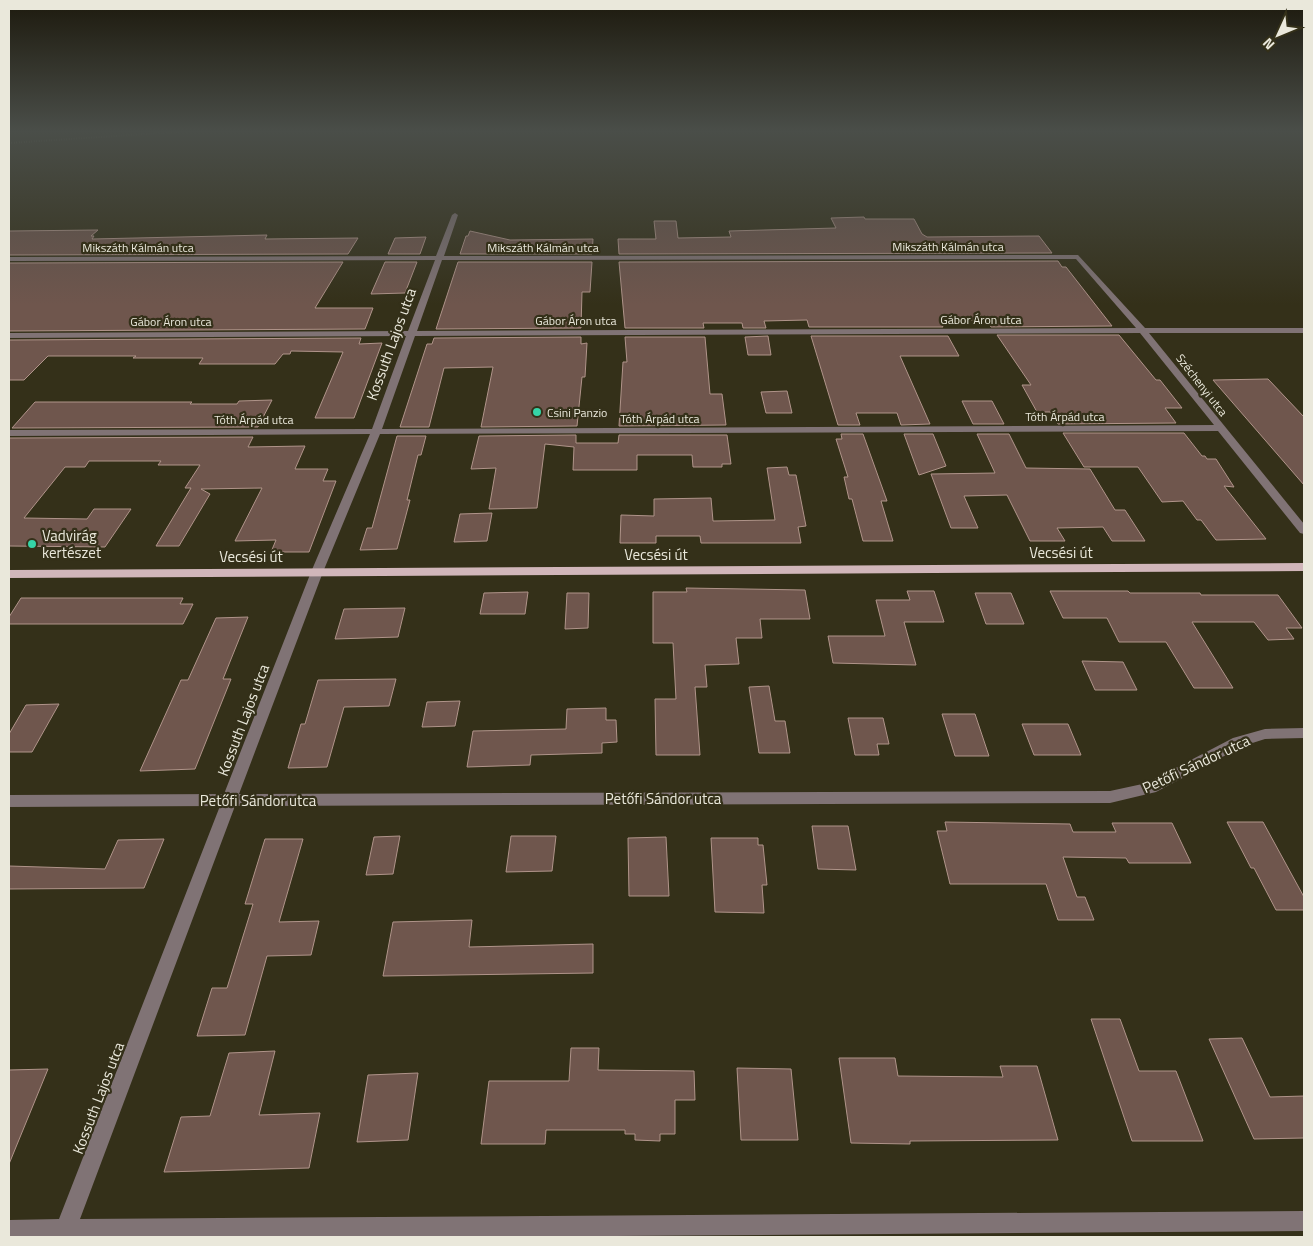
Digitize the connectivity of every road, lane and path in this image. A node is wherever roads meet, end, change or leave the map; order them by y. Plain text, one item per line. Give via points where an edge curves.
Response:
1 (455, 215) dead end
2 (1078, 257) joint
3 (440, 258) junction
4 (9, 259) edge
5 (1304, 330) edge
6 (1143, 331) junction
7 (413, 332) junction
8 (9, 335) edge
9 (1220, 428) junction
10 (376, 431) junction
11 (9, 433) edge
12 (1304, 530) edge
13 (1304, 567) edge
14 (317, 572) junction
15 (9, 574) edge
16 (1304, 733) edge
17 (230, 800) junction
18 (9, 801) edge
19 (1304, 1221) edge
20 (9, 1230) edge
21 (63, 1233) edge

1 - 3 street, Kossuth Lajos utca
2 - 3 street, Mikszáth Kálmán utca
2 - 6 street, Széchenyi utca
3 - 4 street, Mikszáth Kálmán utca
3 - 7 street, Kossuth Lajos utca
5 - 6 street, Gábor Áron utca
6 - 7 street, Gábor Áron utca
6 - 9 street, Széchenyi utca
7 - 8 street, Gábor Áron utca
7 - 10 street, Kossuth Lajos utca
9 - 10 street, Tóth Árpád utca
9 - 12 street, Széchenyi utca
10 - 11 street, Tóth Árpád utca
10 - 14 street, Kossuth Lajos utca
13 - 14 main road, Vecsési út
14 - 15 main road, Vecsési út
14 - 17 street, Kossuth Lajos utca
16 - 17 street, Petőfi Sándor utca via 1265,734 1238,742 1151,788 1110,797
17 - 18 street, Petőfi Sándor utca
17 - 21 street, Kossuth Lajos utca
19 - 21 street
20 - 21 street

